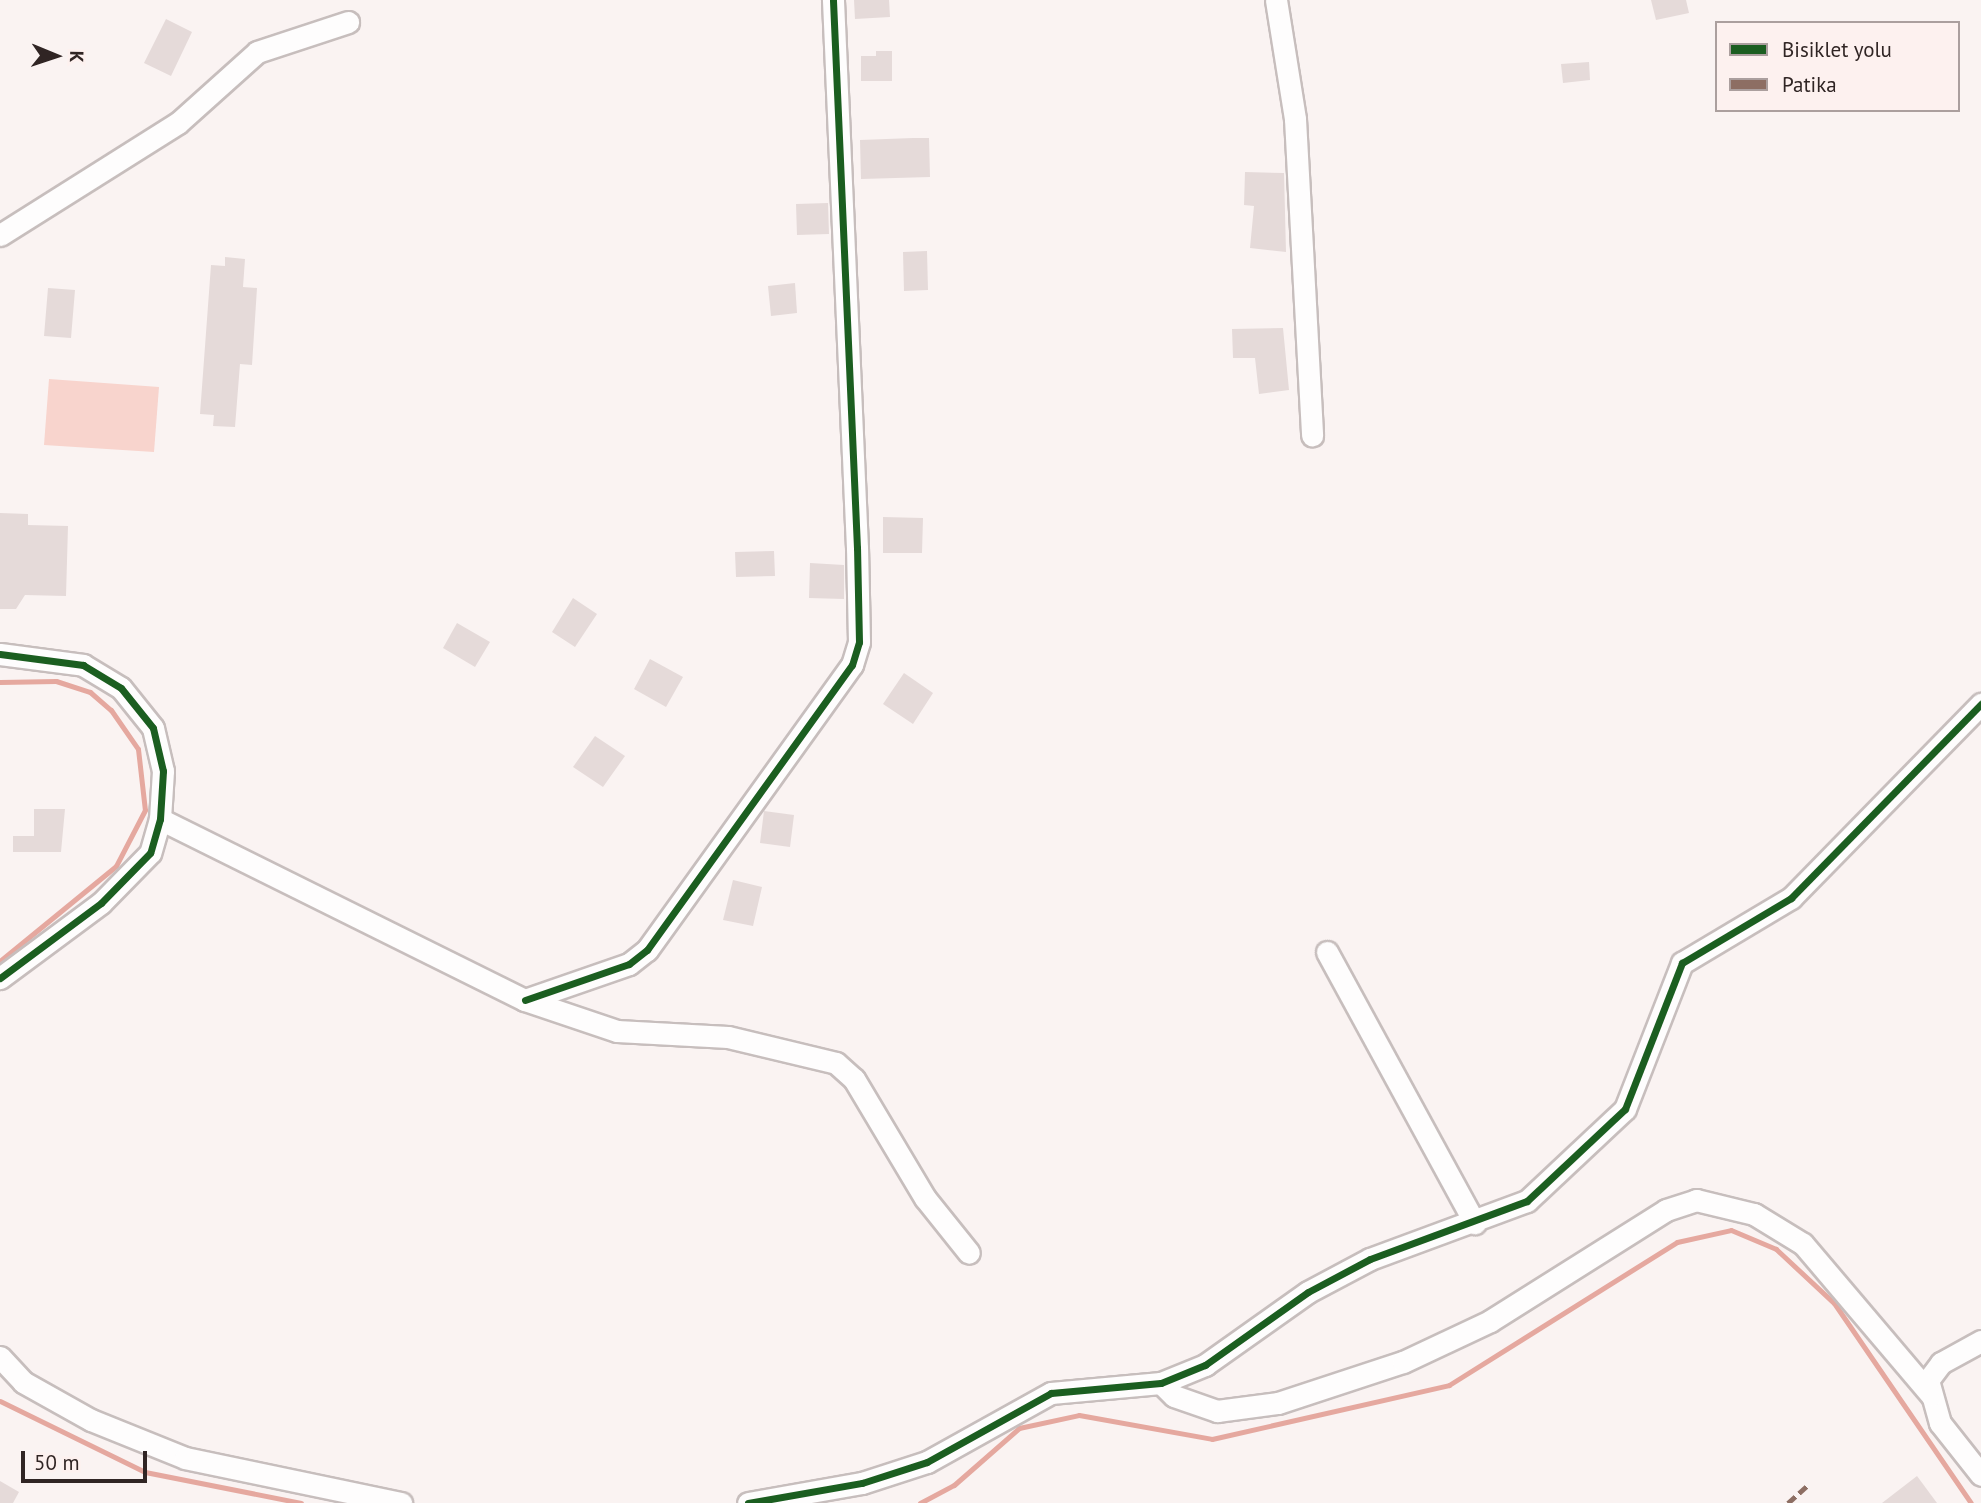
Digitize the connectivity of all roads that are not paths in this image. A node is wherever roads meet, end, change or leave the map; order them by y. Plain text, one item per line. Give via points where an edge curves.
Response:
1 (833, 0) edge
2 (1276, 0) edge
3 (348, 22) dead end
4 (0, 235) edge
5 (1312, 436) dead end
6 (0, 654) edge
7 (1981, 704) edge
8 (160, 819) junction
9 (1327, 951) dead end
10 (0, 978) edge
11 (525, 1000) junction
12 (1475, 1223) junction
13 (969, 1253) dead end
14 (1981, 1341) edge
15 (0, 1357) edge
16 (1161, 1383) junction
17 (1931, 1395) junction
18 (1981, 1475) edge
19 (401, 1503) edge
20 (748, 1503) edge

1 - 11 street via 857,548 859,642 852,665 647,950 629,964
2 - 5 street via 1295,119
3 - 4 street via 257,52 178,123
6 - 8 street via 83,665 121,688 153,728 163,771
7 - 12 street via 1791,898 1682,963 1625,1110 1527,1201
8 - 10 street via 150,853 101,903
8 - 11 street
9 - 12 street
11 - 13 street via 617,1031 728,1037 836,1063 854,1079 925,1198
12 - 16 street via 1370,1259 1308,1292 1205,1365
14 - 17 street via 1941,1363 1928,1380
15 - 19 street via 23,1382 90,1420 185,1458
16 - 17 street via 1183,1401 1217,1411 1278,1402 1403,1362 1490,1321 1666,1210 1696,1200 1754,1214 1802,1244
16 - 20 street via 1051,1394 927,1462 862,1483
17 - 18 street via 1940,1423

